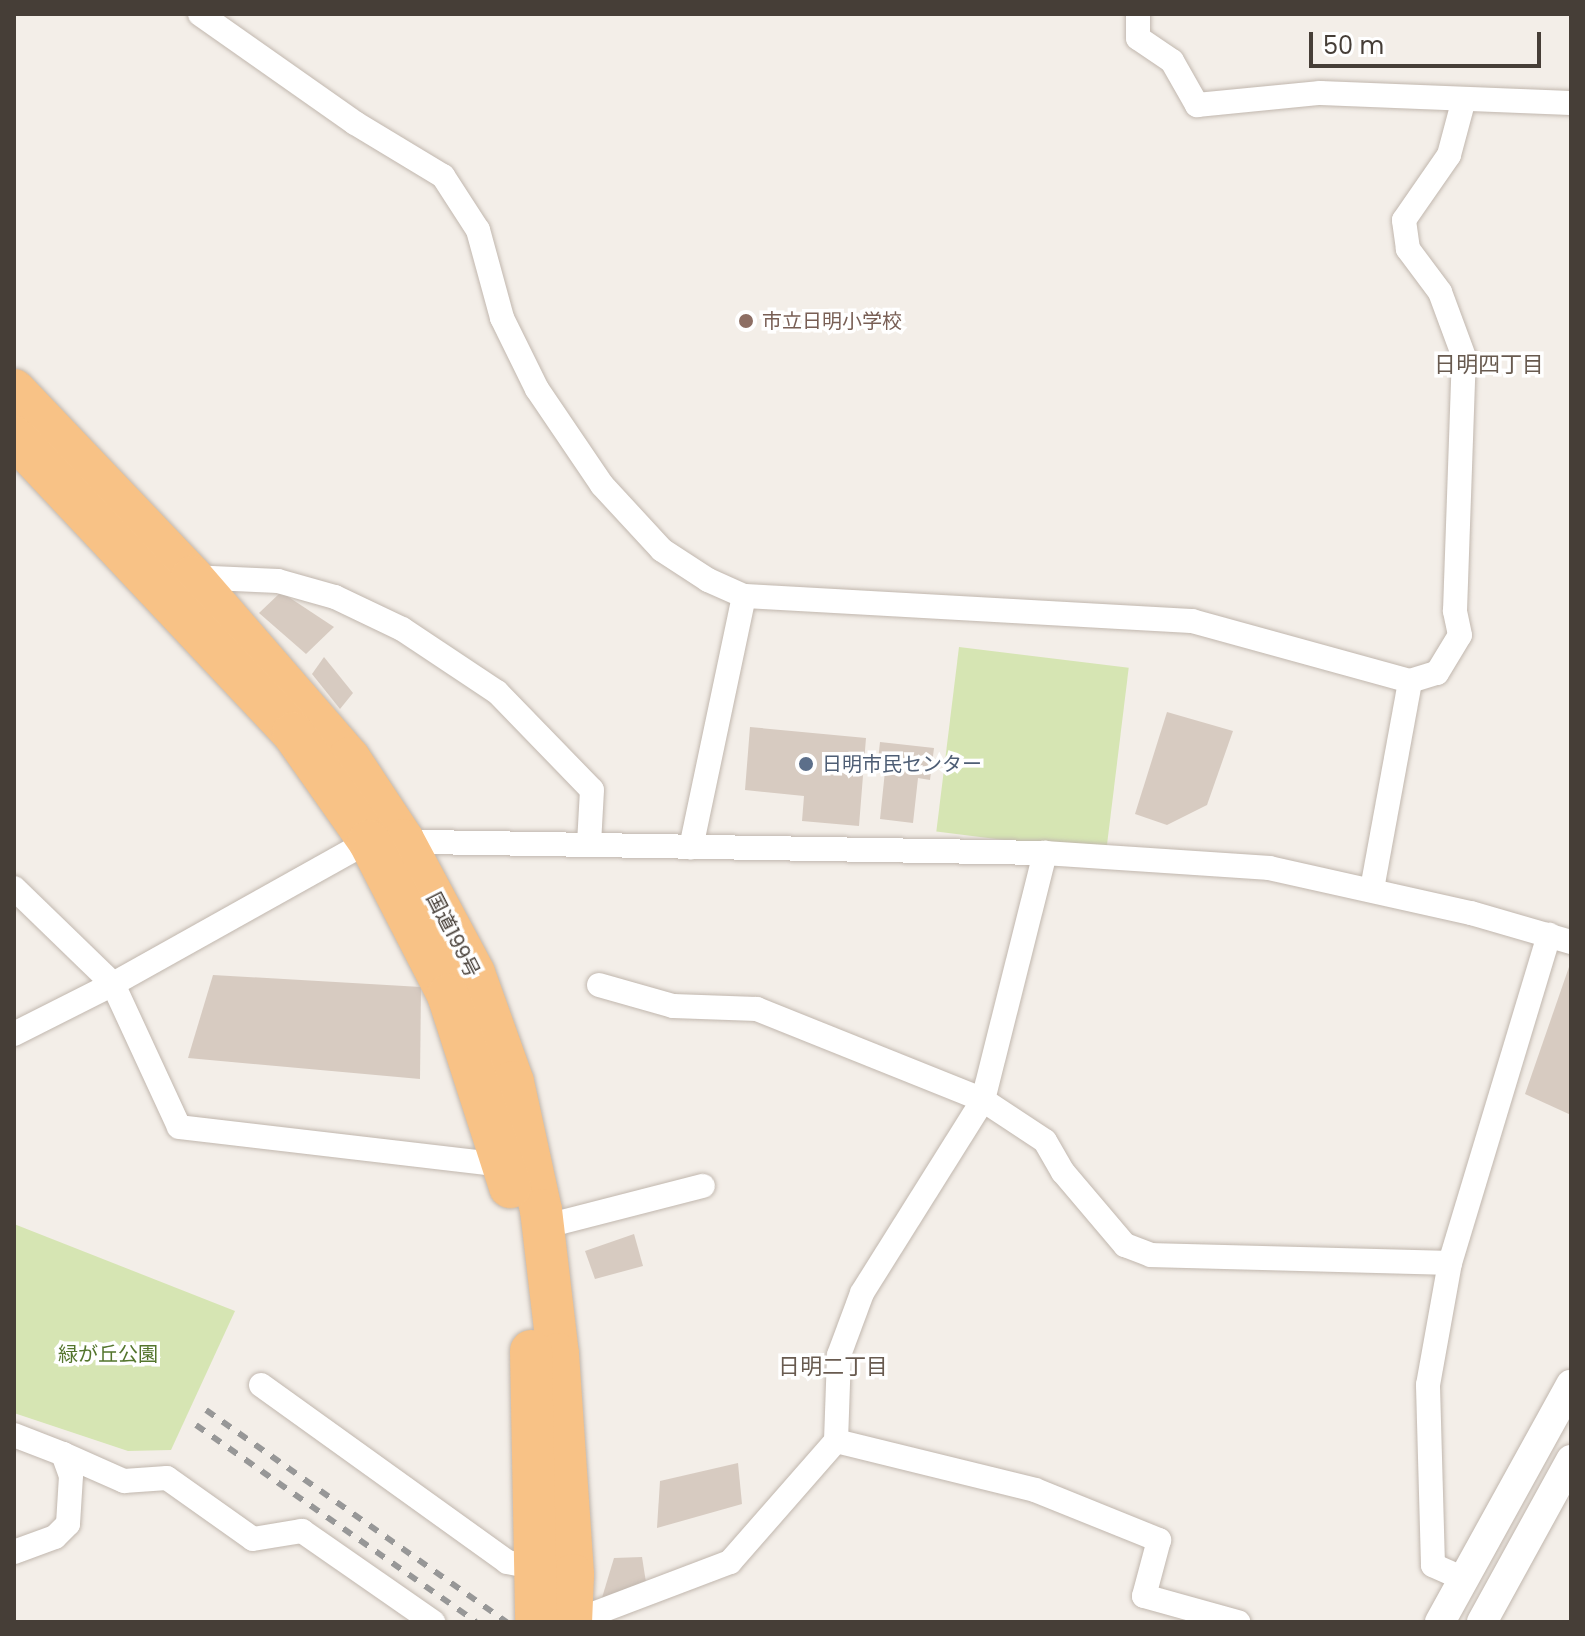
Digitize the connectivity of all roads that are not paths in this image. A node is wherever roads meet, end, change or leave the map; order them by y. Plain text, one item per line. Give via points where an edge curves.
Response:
1 (200, 14) edge
2 (1138, 14) edge
3 (1464, 99) junction
4 (1571, 103) edge
5 (14, 390) edge
6 (14, 437) edge
7 (146, 574) junction
8 (192, 577) junction
9 (744, 596) junction
10 (1410, 681) junction
11 (386, 840) junction
12 (589, 844) junction
13 (691, 847) junction
14 (1045, 853) junction
15 (14, 888) edge
16 (1372, 889) junction
17 (1560, 938) edge
18 (113, 984) junction
19 (599, 985) dead end
20 (14, 1034) edge
21 (983, 1100) junction
22 (503, 1165) junction
23 (703, 1186) dead end
24 (543, 1227) junction
25 (1450, 1263) junction
26 (261, 1385) dead end
27 (1571, 1385) edge
28 (14, 1435) edge
29 (836, 1441) junction
30 (63, 1454) junction
31 (1571, 1460) edge
32 (14, 1552) edge
33 (554, 1571) junction
34 (1464, 1579) junction
35 (433, 1622) edge
36 (536, 1622) edge
37 (572, 1622) edge
38 (1238, 1622) edge
39 (1440, 1622) edge
40 (1482, 1622) edge

1 - 9 street via 355,123 443,176 478,230 502,318 537,389 602,485 662,550
2 - 3 street via 1138,38 1172,61 1197,105 1320,93
3 - 4 street
3 - 10 street via 1449,155 1404,220 1408,249 1440,292 1464,357 1455,611 1460,635 1437,673
5 - 8 highway, 国道199号
6 - 7 highway, 国道199号
7 - 8 street
7 - 11 highway, 国道199号
8 - 11 highway, 国道199号 via 349,758
8 - 12 street via 278,581 335,597 402,629 497,692 592,790
9 - 10 street via 1192,621
9 - 13 street
10 - 16 street
11 - 12 street
11 - 18 street
11 - 22 highway, 国道199号 via 448,995
11 - 24 highway, 国道199号 via 479,986 513,1082
12 - 13 street
13 - 14 street
14 - 16 street via 1269,868
14 - 21 street
15 - 18 street
16 - 17 street
17 - 25 street
18 - 20 street
18 - 22 street via 179,1127
19 - 21 street via 673,1006 757,1009
21 - 25 street via 1045,1141 1063,1172 1125,1245 1151,1255
21 - 29 street via 862,1293 839,1355
22 - 33 highway, 国道199号 via 519,1220
23 - 24 street
24 - 33 highway, 国道199号 via 558,1354
25 - 34 street via 1428,1385 1427,1454 1433,1565
26 - 33 street via 507,1562
27 - 34 street
28 - 30 street
29 - 37 street via 730,1562
29 - 38 street via 1035,1490 1159,1540 1144,1596
30 - 32 street via 71,1476 68,1524 55,1537
30 - 35 street via 124,1481 167,1478 253,1539 302,1531
31 - 40 street
33 - 36 highway, 国道199号
33 - 37 highway, 国道199号
34 - 39 street

